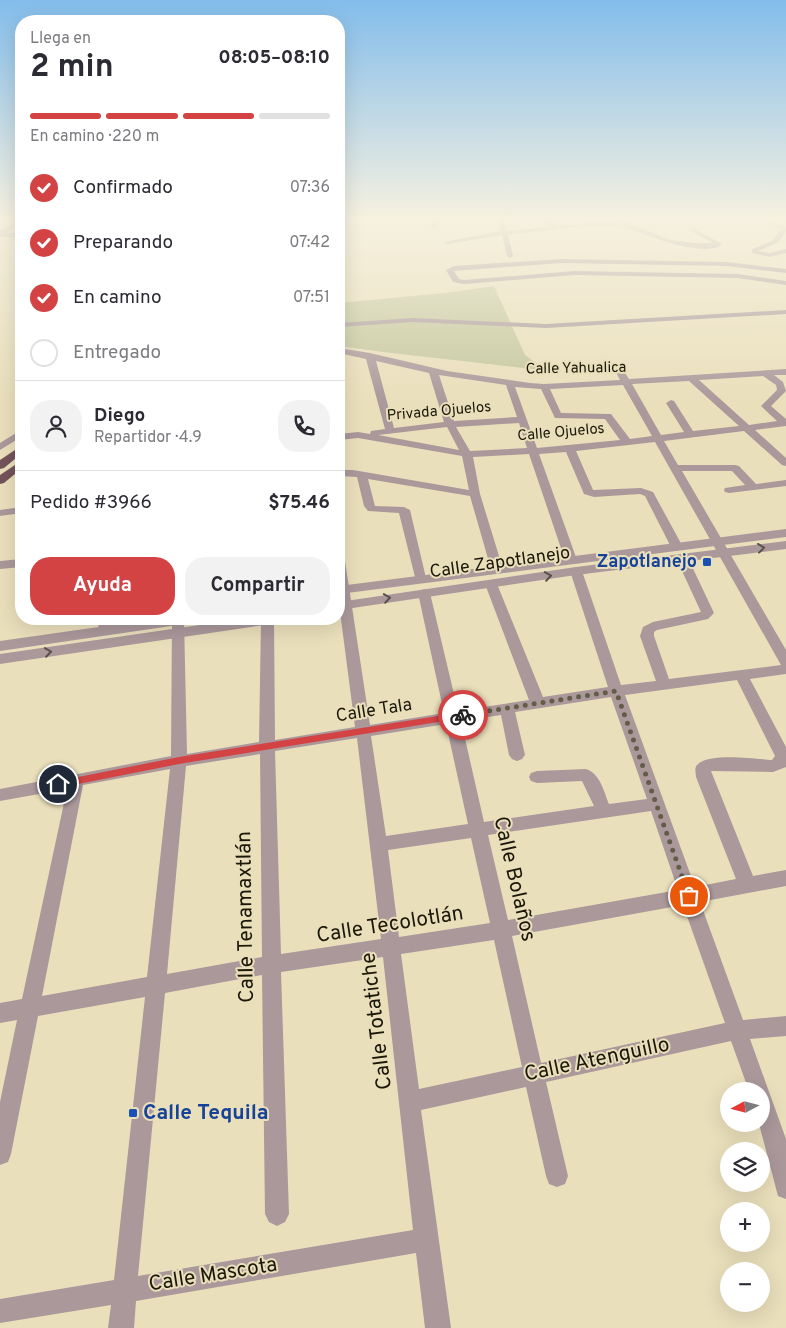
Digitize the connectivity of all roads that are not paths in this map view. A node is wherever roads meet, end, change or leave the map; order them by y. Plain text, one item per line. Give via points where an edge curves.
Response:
1 (456, 280) edge
2 (476, 280) edge
3 (764, 280) edge
4 (786, 283) edge
5 (786, 314) edge
6 (345, 327) edge
7 (345, 352) edge
8 (370, 356) junction
9 (433, 371) junction
10 (786, 372) edge
11 (765, 373) junction
12 (623, 377) junction
13 (690, 377) junction
14 (510, 384) junction
15 (544, 387) junction
16 (672, 403) dead end
17 (522, 420) junction
18 (786, 423) edge
19 (450, 424) junction
20 (747, 428) junction
21 (390, 431) junction
22 (690, 434) junction
23 (358, 435) junction
24 (15, 436) edge
25 (345, 436) edge
26 (658, 438) junction
27 (627, 442) junction
28 (1, 446) edge
29 (570, 449) junction
30 (534, 451) junction
31 (15, 454) edge
32 (467, 454) junction
33 (786, 462) edge
34 (0, 466) edge
35 (675, 468) junction
36 (15, 469) edge
37 (345, 474) edge
38 (362, 475) junction
39 (0, 481) edge
40 (786, 483) edge
41 (753, 487) junction
42 (729, 490) dead end
43 (475, 494) junction
44 (15, 511) edge
45 (0, 513) edge
46 (786, 533) edge
47 (786, 545) edge
48 (721, 547) junction
49 (680, 552) junction
50 (15, 564) edge
51 (0, 565) edge
52 (573, 566) junction
53 (497, 569) junction
54 (420, 578) junction
55 (491, 584) junction
56 (424, 593) junction
57 (345, 596) edge
58 (345, 597) edge
59 (345, 615) edge
60 (105, 625) edge
61 (165, 625) edge
62 (180, 625) edge
63 (269, 625) edge
64 (0, 646) edge
65 (0, 659) edge
66 (786, 662) edge
67 (786, 669) edge
68 (741, 675) junction
69 (664, 685) junction
70 (616, 691) junction
71 (538, 703) junction
72 (507, 708) junction
73 (452, 717) junction
74 (364, 731) junction
75 (267, 747) junction
76 (517, 754) dead end
77 (179, 761) junction
78 (537, 777) dead end
79 (76, 781) junction
80 (1, 798) edge
81 (656, 804) junction
82 (604, 812) junction
83 (479, 831) junction
84 (379, 844) junction
85 (786, 878) edge
86 (748, 884) junction
87 (689, 896) junction
88 (501, 930) junction
89 (390, 948) junction
90 (270, 965) junction
91 (157, 984) junction
92 (30, 1007) junction
93 (0, 1013) edge
94 (786, 1026) edge
95 (738, 1030) junction
96 (533, 1074) junction
97 (756, 1082) edge
98 (409, 1102) junction
99 (770, 1124) edge
100 (0, 1154) edge
101 (557, 1176) dead end
102 (786, 1188) edge
103 (277, 1214) dead end
104 (426, 1240) junction
105 (125, 1290) junction
106 (0, 1311) edge
107 (121, 1328) edge
108 (438, 1328) edge

1 - 2 street
3 - 4 street
5 - 6 street via 590,328 410,324
7 - 8 street, Calle Yahualica
8 - 9 street, Calle Yahualica
8 - 21 street
9 - 14 street, Calle Yahualica
9 - 19 street
10 - 11 street, Calle Yahualica
11 - 13 street, Calle Yahualica
11 - 18 street via 780,384 782,390 766,406
12 - 13 street, Calle Yahualica
12 - 15 street, Calle Yahualica
12 - 26 street
13 - 20 street
14 - 15 street, Calle Yahualica
14 - 17 street
15 - 27 street via 558,416 608,416
16 - 22 street
17 - 19 street, Privada Ojuelos
17 - 30 street
18 - 20 street, Calle Ojuelos
19 - 21 street, Privada Ojuelos
19 - 32 street
20 - 22 street, Calle Ojuelos
20 - 33 street
21 - 23 street, Privada Ojuelos
22 - 26 street, Calle Ojuelos
23 - 25 street, Calle Ojuelos
23 - 32 street, Calle Ojuelos
24 - 28 street
26 - 27 street, Calle Ojuelos
26 - 35 street
27 - 29 street, Calle Ojuelos
29 - 30 street, Calle Ojuelos
29 - 49 street via 588,492 641,491 649,494
30 - 32 street, Calle Ojuelos
30 - 52 street
31 - 34 highway
32 - 43 street
35 - 41 street via 735,468
35 - 48 street
36 - 39 highway
37 - 38 street
38 - 43 street
38 - 54 street via 372,509 404,510
40 - 41 street
41 - 42 street
43 - 53 street
44 - 45 street
46 - 48 street, Calle Zapotlanejo
48 -> 47 street, Calle Zapotlanejo
48 - 49 street, Calle Zapotlanejo
48 - 66 street
49 - 52 street, Calle Zapotlanejo
49 - 69 street via 708,613 648,630 647,636
50 - 51 street
52 - 53 street, Calle Zapotlanejo
55 -> 52 street, Calle Zapotlanejo
52 - 70 street
53 - 54 street, Calle Zapotlanejo
54 - 57 street, Calle Zapotlanejo
55 - 56 street, Calle Zapotlanejo
55 - 71 street
58 -> 56 street, Calle Zapotlanejo
56 - 73 street, Calle Bolaños
59 - 74 street, Calle Totatiche
60 - 64 street
65 -> 61 street
62 - 77 street
63 - 75 street, Calle Tenamaxtlán
67 - 68 street, Calle Tala
68 - 69 street, Calle Tala
68 - 86 street via 783,756 782,763 773,766 710,764 703,769
69 - 70 street, Calle Tala
70 - 71 street, Calle Tala
70 - 81 street
71 - 72 street, Calle Tala
72 - 73 street, Calle Tala
72 - 76 street
73 - 74 street, Calle Tala
73 - 83 street, Calle Bolaños
74 - 75 street, Calle Tala
74 - 84 street, Calle Totatiche
75 - 77 street, Calle Tala
75 - 90 street, Calle Tenamaxtlán
77 - 79 street, Calle Tala
77 - 91 street
78 - 82 street via 586,775
79 - 80 street, Calle Tala
79 - 92 street
81 - 82 street
81 - 87 street
82 - 83 street
83 - 84 street
83 - 88 street, Calle Bolaños
84 - 89 street, Calle Totatiche
85 - 86 street, Calle Tecolotlán
86 - 87 street, Calle Tecolotlán
87 - 88 street, Calle Tecolotlán
87 - 95 street
88 - 89 street, Calle Tecolotlán
88 - 96 street, Calle Bolaños
89 - 90 street, Calle Tecolotlán
89 - 98 street, Calle Totatiche
90 - 91 street, Calle Tecolotlán
90 - 103 street, Calle Tenamaxtlán
91 - 92 street, Calle Tecolotlán
91 - 105 street
92 - 93 street, Calle Tecolotlán
92 - 100 street
94 - 95 street, Calle Atenguillo
95 - 96 street, Calle Atenguillo
95 - 97 street
96 - 98 street, Calle Atenguillo
96 - 101 street, Calle Bolaños
98 - 104 street, Calle Totatiche
99 - 102 street
104 - 105 street, Calle Mascota
104 - 108 street, Calle Totatiche
105 - 106 street, Calle Mascota
105 - 107 street

